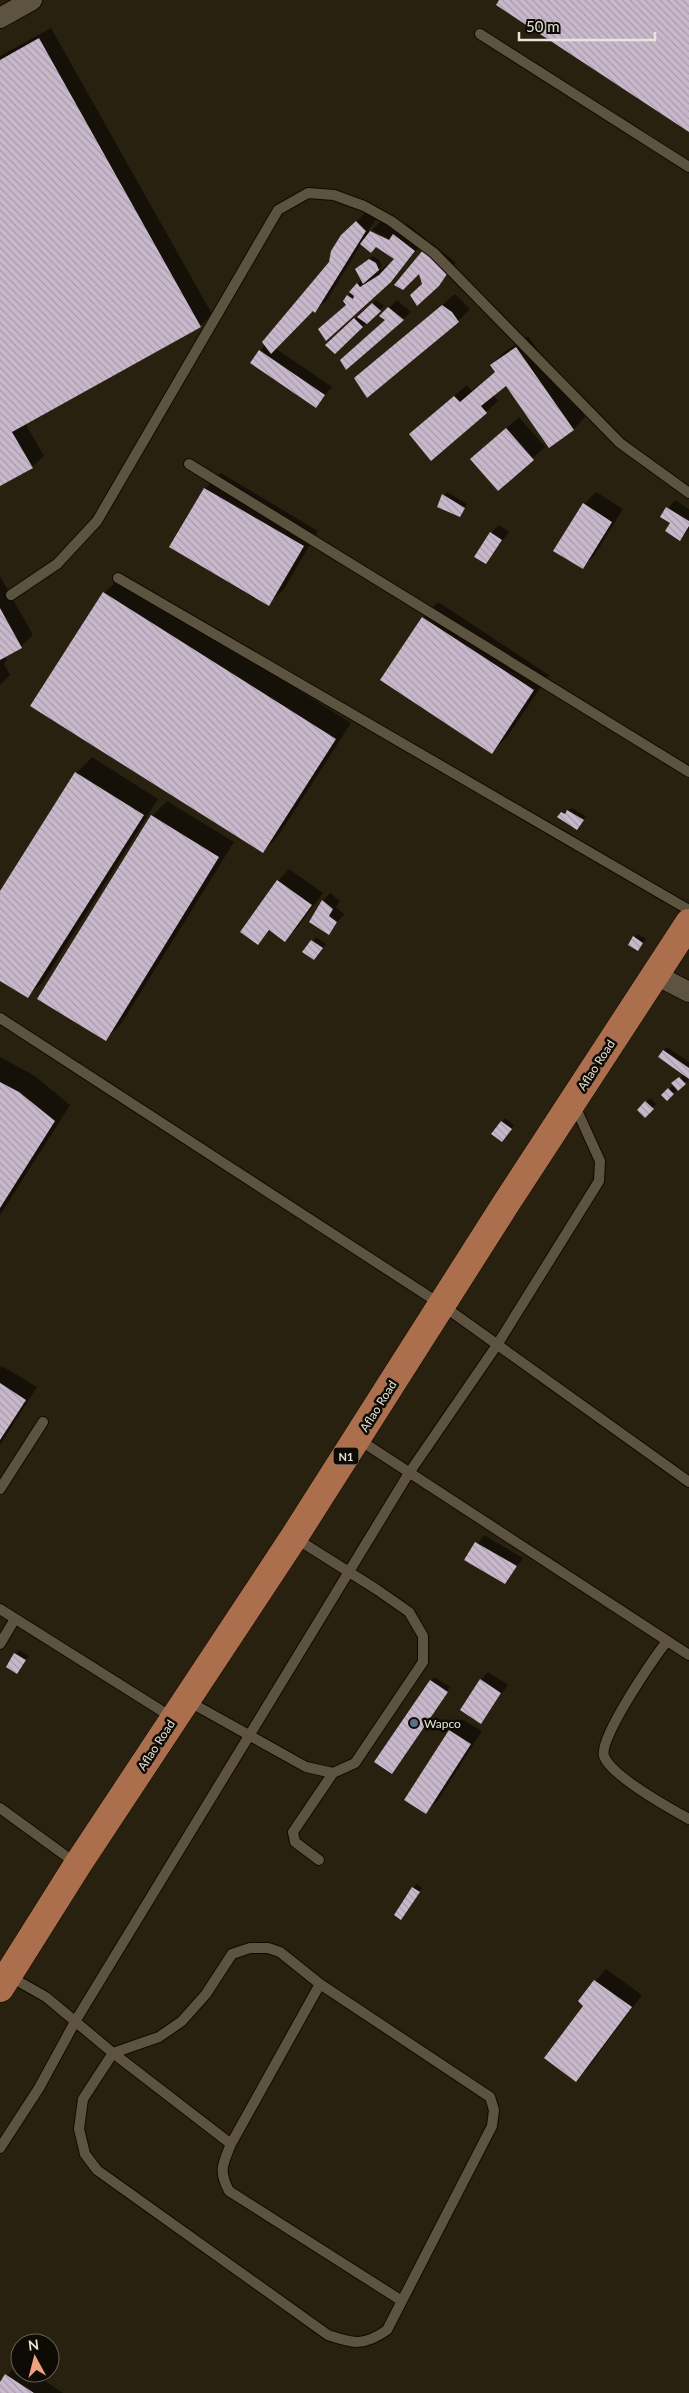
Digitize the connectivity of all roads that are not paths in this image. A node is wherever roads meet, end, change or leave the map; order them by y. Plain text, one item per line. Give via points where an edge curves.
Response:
1 (32, 0) edge
2 (0, 18) edge
3 (480, 34) dead end
4 (689, 167) edge
5 (188, 464) dead end
6 (689, 493) edge
7 (118, 578) dead end
8 (11, 594) dead end
9 (689, 772) edge
10 (689, 910) edge
11 (689, 923) edge
12 (656, 975) junction
13 (689, 992) edge
14 (0, 1018) edge
15 (573, 1101) junction
16 (442, 1305) junction
17 (497, 1345) junction
18 (43, 1422) dead end
19 (358, 1438) junction
20 (410, 1472) junction
21 (689, 1482) edge
22 (0, 1489) edge
23 (294, 1537) junction
24 (349, 1574) junction
25 (0, 1609) edge
26 (15, 1618) junction
27 (667, 1641) junction
28 (0, 1644) edge
29 (689, 1655) edge
30 (179, 1709) junction
31 (250, 1736) junction
32 (332, 1773) junction
33 (0, 1808) edge
34 (689, 1819) edge
35 (320, 1860) dead end
36 (78, 1864) junction
37 (4, 1982) edge
38 (320, 1984) junction
39 (76, 2020) junction
40 (113, 2053) junction
41 (231, 2144) junction
42 (0, 2148) edge
43 (402, 2301) junction

1 - 2 street
3 - 4 lane
5 - 9 lane
6 - 8 lane via 620,443 434,253 391,221 364,206 334,195 308,193 278,210 97,521 57,564
7 - 10 lane
11 - 12 highway, Aflao Road / N1
12 - 13 street
12 - 15 highway, Aflao Road / N1
14 - 16 lane
15 - 16 highway, Aflao Road / N1
15 - 17 lane via 600,1161 599,1182
16 - 17 lane
16 - 19 highway, Aflao Road / N1
17 - 20 lane
17 - 21 lane
18 - 22 lane
19 - 20 lane
19 - 23 highway, Aflao Road / N1
20 - 24 lane
20 - 27 lane
23 - 24 lane
23 - 30 highway, Aflao Road / N1
24 - 31 lane
24 - 32 lane via 409,1612 423,1636 423,1662 355,1763
25 - 26 lane
26 - 28 lane
26 - 30 lane
27 - 29 lane
27 - 34 lane via 623,1708 604,1744 603,1755 609,1766 636,1787
30 - 31 lane
30 - 36 highway, Aflao Road / N1
31 - 32 lane via 306,1767
31 - 39 lane
32 - 35 lane via 294,1832 295,1842
33 - 36 lane
36 - 37 highway, Aflao Road / N1
37 - 39 lane via 46,1997
38 - 40 lane via 280,1952 250,1948 232,1954 206,1994 182,2021 159,2037
38 - 41 lane
38 - 43 lane via 490,2097 494,2110 492,2126
39 - 40 lane
39 - 42 lane via 39,2088
40 - 41 lane
40 - 43 lane via 83,2099 79,2129 85,2154 97,2170 328,2335 352,2343 372,2340 387,2330
41 - 43 lane via 222,2167 222,2178 229,2191

